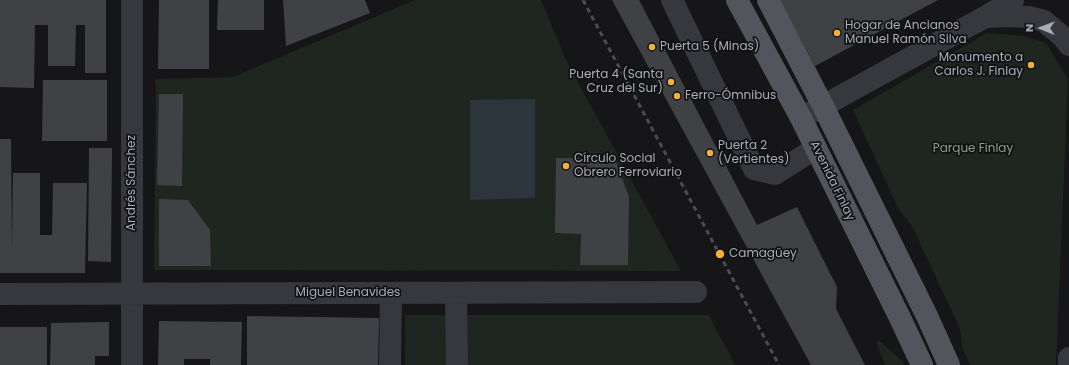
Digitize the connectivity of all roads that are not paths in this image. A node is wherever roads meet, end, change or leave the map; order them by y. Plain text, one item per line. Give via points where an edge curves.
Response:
1 (132, 0) edge
2 (672, 0) edge
3 (737, 0) edge
4 (768, 0) edge
5 (1013, 0) edge
6 (985, 17) junction
7 (1069, 45) edge
8 (823, 106) junction
9 (801, 118) junction
10 (838, 135) junction
11 (816, 148) junction
12 (696, 292) dead end
13 (391, 293) junction
14 (456, 293) junction
15 (0, 294) edge
16 (132, 294) junction
17 (1069, 358) edge
18 (132, 365) edge
19 (390, 365) edge
20 (456, 365) edge
21 (922, 365) edge
22 (949, 365) edge
23 (1069, 365) edge

1 - 16 street, Andrés Sánchez
2 - 11 street via 754,169 775,174
3 - 9 main road, Avenida Finlay
4 - 8 main road, Avenida Finlay
5 - 6 street
6 - 7 street via 1029,17 1044,22 1064,37
6 - 8 street
8 - 9 street
8 - 10 main road, Avenida Finlay
9 - 11 main road, Avenida Finlay
10 - 11 main road
10 - 22 main road, Avenida Finlay
11 - 21 main road, Avenida Finlay
12 - 14 street, Miguel Benavides
13 - 14 street, Miguel Benavides
13 - 16 street, Miguel Benavides
13 - 19 street
14 - 20 street
15 - 16 street, Miguel Benavides
16 - 18 street, Andrés Sánchez
17 - 23 street

